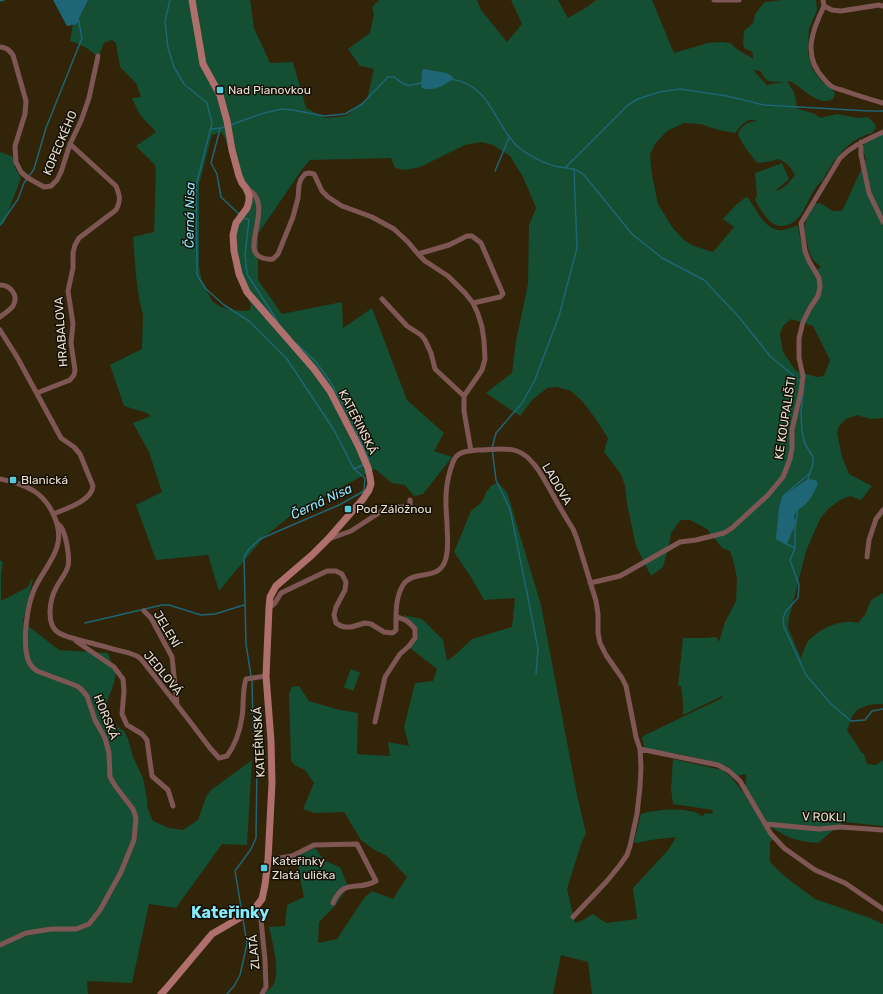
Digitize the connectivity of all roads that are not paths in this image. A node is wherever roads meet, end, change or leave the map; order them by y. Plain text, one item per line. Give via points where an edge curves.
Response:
1 (192, 0) edge
2 (714, 0) edge
3 (739, 0) edge
4 (824, 3) edge
5 (883, 6) edge
6 (0, 47) edge
7 (98, 56) dead end
8 (883, 103) edge
9 (883, 132) edge
10 (861, 142) junction
11 (70, 144) junction
12 (246, 188) junction
13 (883, 222) edge
14 (418, 254) junction
15 (0, 285) edge
16 (382, 299) dead end
17 (473, 303) junction
18 (0, 317) edge
19 (0, 330) edge
20 (37, 393) junction
21 (464, 396) junction
22 (471, 451) junction
23 (1, 478) edge
24 (410, 500) dead end
25 (883, 510) edge
26 (53, 514) junction
27 (56, 521) junction
28 (328, 539) junction
29 (868, 557) dead end
30 (590, 583) junction
31 (269, 608) junction
32 (144, 611) dead end
33 (396, 617) junction
34 (72, 638) junction
35 (262, 676) junction
36 (177, 705) junction
37 (375, 722) dead end
38 (640, 749) junction
39 (173, 806) dead end
40 (765, 824) junction
41 (883, 830) edge
42 (268, 860) junction
43 (333, 903) dead end
44 (255, 908) junction
45 (883, 909) edge
46 (573, 917) dead end
47 (0, 945) edge
48 (161, 994) edge
49 (262, 994) edge

1 - 12 street, KATEŘINSKÁ via 203,64 220,94 239,176
2 - 3 street
4 - 5 street via 832,10 841,11
4 - 8 street via 816,21 811,44 812,60 818,72 831,86
6 - 11 street, KOPECKÉHO via 8,49 13,55 26,102 15,146 16,162 21,172 44,187 51,186 59,176
7 - 11 street, KOPECKÉHO via 89,98
9 - 10 street, KE KOUPALIŠTI
10 - 13 street via 861,155 869,193
10 - 30 street, KE KOUPALIŠTI via 840,158 801,223 805,251 819,278 820,287 818,296 803,322 799,338 803,378 792,430 792,448 783,477 768,495 724,533 680,542 620,576
11 - 20 street, HRABALOVA via 116,186 120,195 119,203 116,210 79,238 75,245 68,291 73,324 71,343 74,375 70,380
12 - 14 street via 253,192 257,200 258,222 253,246 262,259 273,259 278,254 293,217 301,179 304,174 309,173 314,174 322,191 328,197 394,229
12 - 28 street, KATEŘINSKÁ via 249,201 236,223 233,235 239,274 247,292 330,391 368,468 371,484 369,490
14 - 17 street via 448,276
14 - 17 street via 467,236 472,236 481,243 503,294 500,297
15 - 18 street via 10,288 15,299 13,306
16 - 21 street via 407,326 421,335 431,353 435,369
17 - 21 street via 482,327 485,359 482,370
19 - 20 street
20 - 26 street via 61,438 80,454 93,486 89,496 74,506
21 - 22 street
22 - 30 street, LADOVA via 507,448 522,453 531,461 573,529
22 - 33 street, LADOVA via 457,456 450,475 446,492 447,541 444,563 437,572 416,577 403,585 398,598
23 - 26 street, HORSKÁ via 34,491
24 - 28 street via 410,507 385,509 351,531
25 - 29 street via 876,519 869,540
26 - 27 street, HORSKÁ
27 - 34 street, JEDLOVÁ via 65,537 69,561 50,606 51,622 54,629
27 - 47 street, HORSKÁ via 59,536 57,546 32,596 27,625 27,656 33,668 77,686 87,696 94,720 105,738 109,753 110,777 133,809 136,818 134,840 121,872 100,910 89,924 76,929 26,933
28 - 31 street, KATEŘINSKÁ via 276,586 270,597
30 - 38 street, LADOVA via 596,601 600,643 626,686
31 - 33 street, LADOVA via 282,593 327,571 336,571 342,574 346,582 334,614 336,623 352,627 370,624 384,632 392,633 396,630
31 - 35 street, KATEŘINSKÁ
32 - 36 street, JELENÍ via 152,618 172,658
33 - 37 street via 411,624 415,629 415,638 400,654 385,677
34 - 36 street, JEDLOVÁ via 129,653 141,659
34 - 39 street via 114,667 123,678 122,714 127,725 147,740 152,776 168,790
35 - 36 street, JEDLOVÁ via 246,679 240,729 227,756 219,758 214,753
35 - 42 street, KATEŘINSKÁ via 271,741 272,783
38 - 40 street via 718,765 729,771 740,781
38 - 46 street, LADOVA via 637,814 627,855
40 - 41 street, V ROKLI via 819,829 840,827
40 - 45 street via 784,848 815,870 845,883
42 - 43 street via 292,856 314,845 357,844 376,881 343,889
42 - 44 street, KATEŘINSKÁ via 262,899
44 - 48 street, KATEŘINSKÁ via 212,934
44 - 49 street, ZLATÁ via 261,920 265,960 266,987

